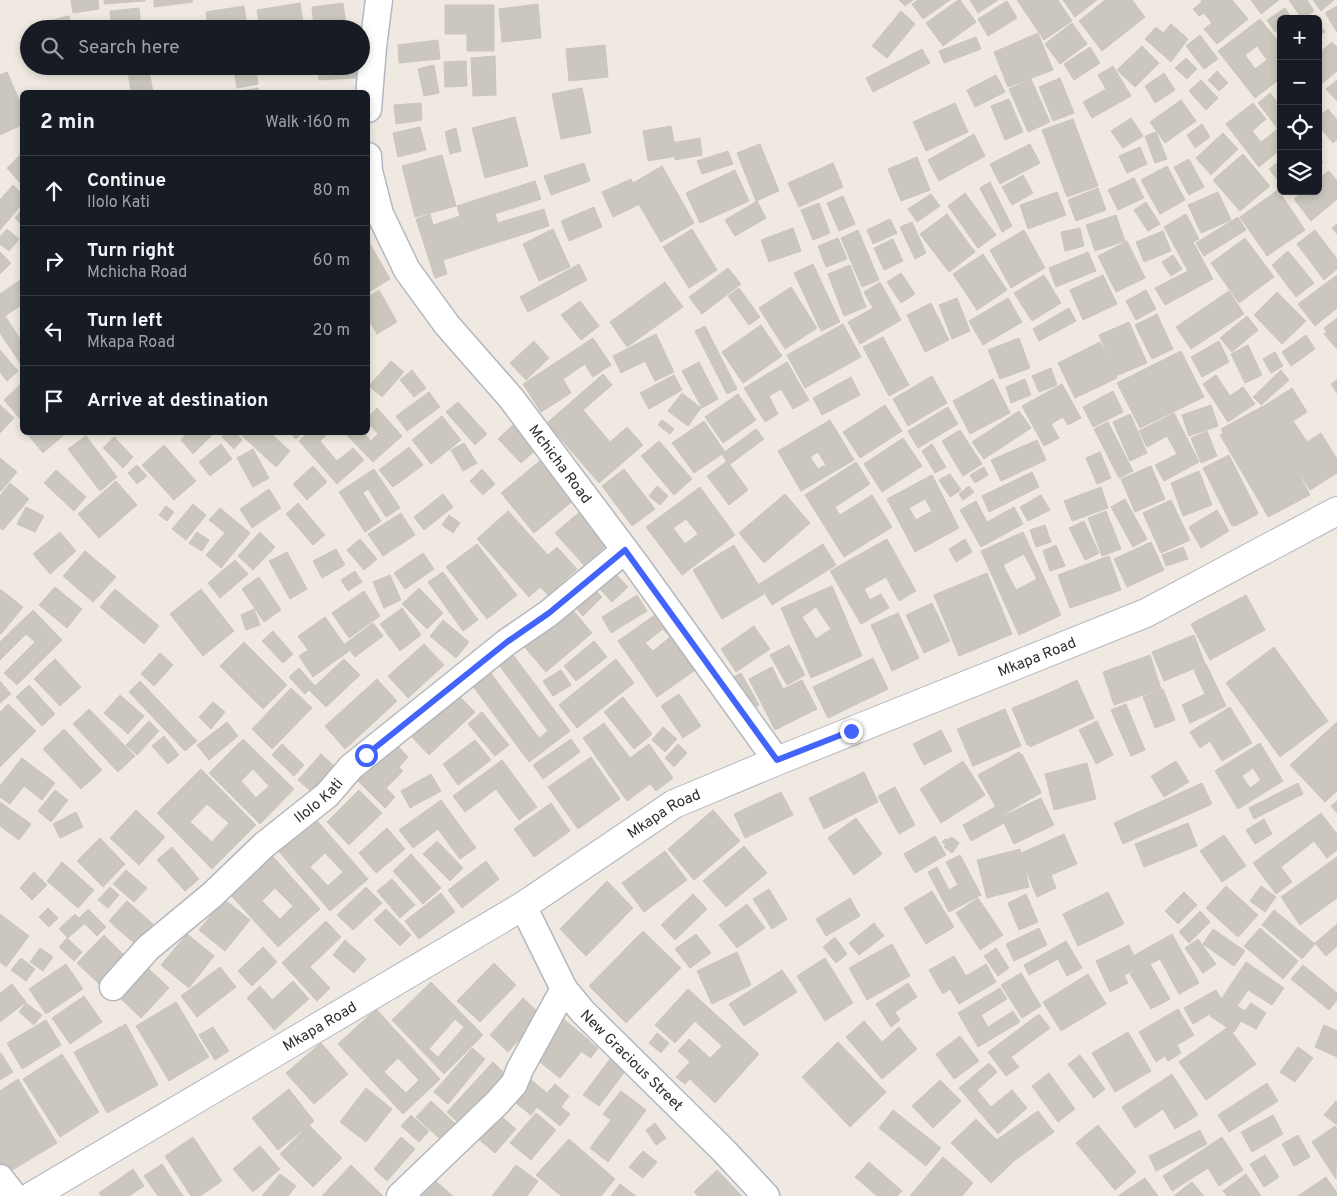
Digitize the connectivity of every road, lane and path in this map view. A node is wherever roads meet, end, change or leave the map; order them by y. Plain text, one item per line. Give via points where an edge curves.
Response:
1 (379, 0) edge
2 (370, 90) edge
3 (370, 175) edge
4 (1337, 511) edge
5 (625, 550) junction
6 (777, 760) junction
7 (523, 906) junction
8 (113, 987) dead end
9 (564, 990) junction
10 (0, 1178) edge
11 (14, 1196) edge
12 (32, 1196) edge
13 (400, 1196) edge
14 (766, 1196) edge

1 - 2 street
3 - 5 street, Mchicha Road via 380,214 407,270 447,325 511,398
4 - 6 street, Mkapa Road via 1146,613
5 - 6 street, Mchicha Road
5 - 8 street, Ilolo Kati via 352,767 327,795 264,845 212,895 148,948
6 - 7 street, Mkapa Road via 674,804
7 - 9 street, New Gracious Street
7 - 12 street, Mkapa Road
9 - 13 street via 514,1084
9 - 14 street, New Gracious Street
10 - 11 street

